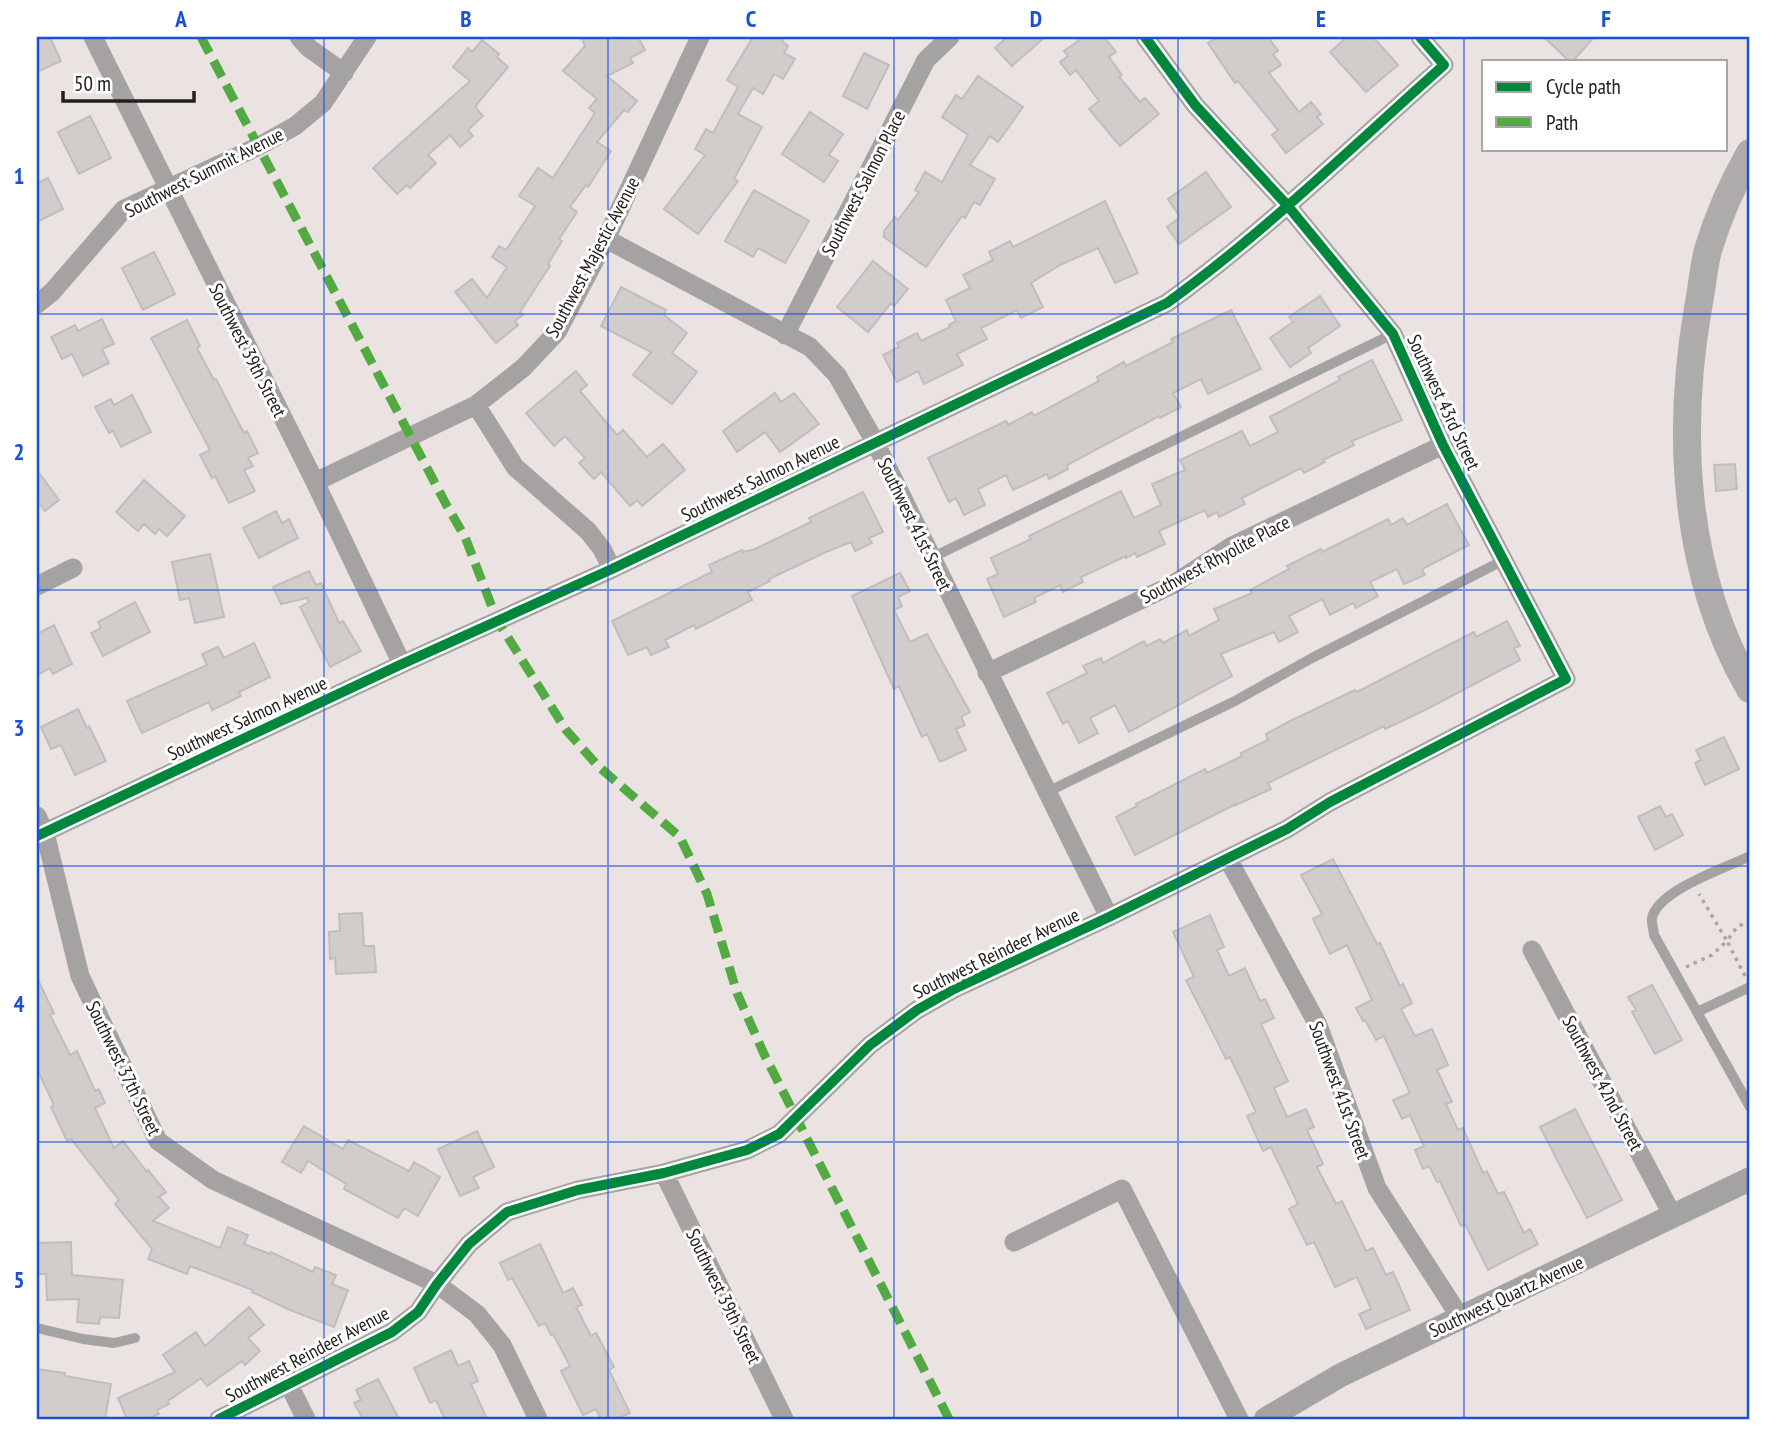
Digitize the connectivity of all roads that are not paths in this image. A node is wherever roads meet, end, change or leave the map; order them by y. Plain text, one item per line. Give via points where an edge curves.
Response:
1 (93, 37) edge
2 (299, 37) edge
3 (367, 37) edge
4 (699, 37) edge
5 (950, 37) edge
6 (1145, 37) edge
7 (1420, 37) edge
8 (344, 73) junction
9 (1750, 153) edge
10 (167, 188) junction
11 (1287, 205) junction
12 (606, 239) junction
13 (37, 304) edge
14 (1393, 334) junction
15 (785, 335) junction
16 (476, 405) junction
17 (875, 442) junction
18 (1443, 445) junction
19 (315, 482) junction
20 (930, 558) junction
21 (1504, 560) junction
22 (73, 568) dead end
23 (612, 569) junction
24 (37, 586) edge
25 (402, 664) junction
26 (988, 673) junction
27 (1566, 679) joint
28 (1750, 689) edge
29 (1047, 792) junction
30 (39, 828) edge
31 (1750, 856) edge
32 (1228, 859) junction
33 (1109, 917) junction
34 (1532, 950) dead end
35 (1750, 986) edge
36 (1698, 1012) junction
37 (1750, 1107) edge
38 (664, 1172) junction
39 (1750, 1179) edge
40 (1674, 1216) junction
41 (1014, 1242) dead end
42 (437, 1284) junction
43 (1460, 1317) junction
44 (37, 1328) edge
45 (135, 1338) dead end
46 (289, 1385) junction
47 (219, 1419) edge
48 (306, 1419) edge
49 (538, 1419) edge
50 (784, 1419) edge
51 (1238, 1419) edge
52 (1266, 1419) edge

1 - 10 street, Southwest 39th Street
2 - 8 street
3 - 8 street, Southwest Summit Avenue
4 - 12 street, Southwest Majestic Avenue
5 - 15 street, Southwest Salmon Place via 926,60
6 - 11 street, Southwest 43rd Street via 1195,105
7 - 11 street, Southwest Salmon Avenue via 1444,65
8 - 10 street, Southwest Summit Avenue via 323,103 295,126
9 - 28 main road via 1708,251 1687,403 1693,525 1701,569 1718,624
10 - 13 street, Southwest Summit Avenue via 124,209
10 - 19 street, Southwest 39th Street
11 - 14 street, Southwest 43rd Street
11 - 17 street, Southwest Salmon Avenue via 1167,303
12 - 15 street, Southwest 41st Street
12 - 16 street, Southwest Majestic Avenue via 557,332 523,368
14 - 18 street, Southwest 43rd Street
14 - 20 lane
15 - 17 street, Southwest 41st Street via 810,348 837,375
16 - 19 street, Southwest Majestic Avenue
16 - 23 street via 515,467 588,531
17 - 20 street, Southwest 41st Street
17 - 23 street, Southwest Salmon Avenue
18 - 21 street, Southwest 43rd Street
18 - 26 street, Southwest Rhyolite Place via 1231,546 1172,585
19 - 25 street, Southwest 39th Street
20 - 26 street, Southwest 41st Street
21 - 27 street, Southwest 43rd Street
21 - 29 lane via 1235,701
22 - 24 street
23 - 25 street, Southwest Salmon Avenue
25 - 30 street, Southwest Salmon Avenue
26 - 29 street, Southwest 41st Street
27 - 32 street, Southwest Reindeer Avenue
29 - 33 street, Southwest 41st Street
30 - 42 street, Southwest 37th Street via 80,976 158,1141 212,1180
31 - 36 lane via 1674,892 1660,903 1652,919 1654,935
32 - 33 street, Southwest Reindeer Avenue
32 - 43 street, Southwest 41st Street via 1318,1025 1377,1188
33 - 38 street, Southwest Reindeer Avenue via 917,1010 870,1045 779,1134 747,1150
34 - 40 street, Southwest 42nd Street
35 - 36 lane
36 - 37 lane
38 - 42 street, Southwest Reindeer Avenue via 578,1190 507,1212 469,1244
38 - 50 street, Southwest 39th Street
39 - 40 street, Southwest Quartz Avenue
40 - 43 street, Southwest Quartz Avenue
41 - 51 street via 1122,1189
42 - 46 street, Southwest Reindeer Avenue via 418,1312 392,1332
42 - 49 street, Southwest 37th Street via 477,1314 502,1345
43 - 52 street, Southwest Quartz Avenue via 1341,1375
44 - 45 lane via 114,1343
46 - 47 street, Southwest Reindeer Avenue
46 - 48 street

